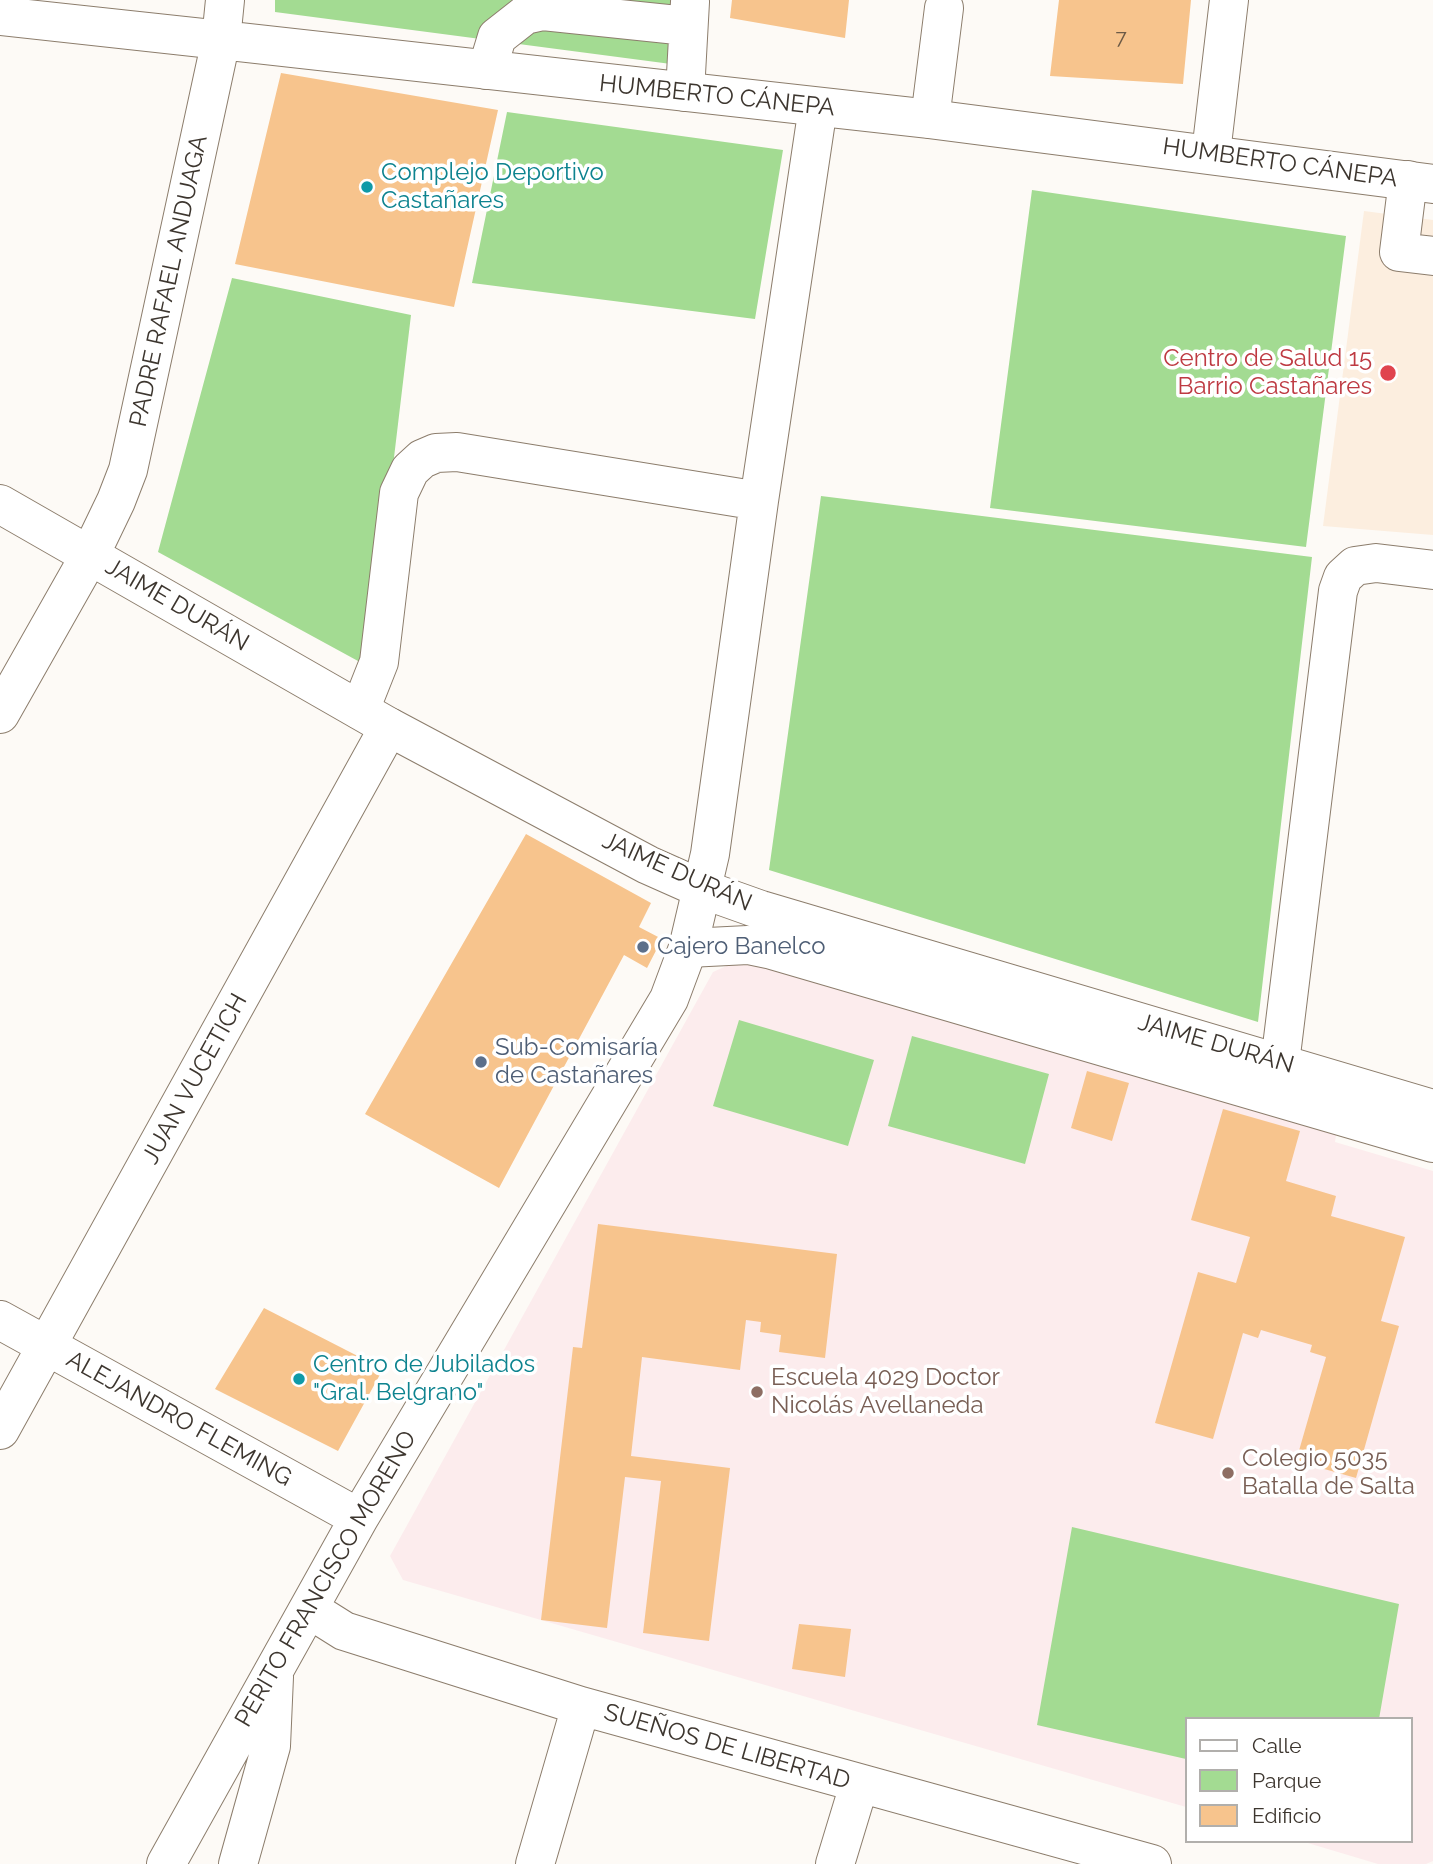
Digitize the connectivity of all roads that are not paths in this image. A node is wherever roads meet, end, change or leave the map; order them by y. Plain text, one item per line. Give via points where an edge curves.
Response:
1 (225, 0) edge
2 (1229, 0) edge
3 (944, 8) dead end
4 (688, 13) edge
5 (0, 16) edge
6 (221, 40) junction
7 (487, 70) junction
8 (685, 92) junction
9 (818, 107) junction
10 (930, 119) junction
11 (1211, 153) junction
12 (1420, 182) edge
13 (1433, 256) edge
14 (759, 501) junction
15 (0, 504) edge
16 (90, 555) junction
17 (1433, 570) edge
18 (0, 714) edge
19 (375, 718) junction
20 (702, 889) junction
21 (688, 948) junction
22 (1280, 1063) junction
23 (1433, 1110) edge
24 (1433, 1143) edge
25 (0, 1320) edge
26 (47, 1346) junction
27 (0, 1430) edge
28 (359, 1518) junction
29 (309, 1609) junction
30 (275, 1668) junction
31 (581, 1706) junction
32 (859, 1785) junction
33 (1148, 1863) edge
34 (166, 1864) edge
35 (238, 1864) edge
36 (535, 1864) edge
37 (835, 1864) edge

1 - 6 street, PADRE RAFAEL ANDUAGA
2 - 11 street
3 - 10 street
4 - 7 street via 543,11 525,15 497,37
4 - 8 street
5 - 6 street, HUMBERTO CÁNEPA
6 - 7 street, HUMBERTO CÁNEPA
6 - 16 street, PADRE RAFAEL ANDUAGA via 128,470
7 - 8 street, HUMBERTO CÁNEPA
8 - 9 street, HUMBERTO CÁNEPA
9 - 10 street, HUMBERTO CÁNEPA
9 - 14 street, PERITO FRANCISCO MORENO
10 - 11 street, HUMBERTO CÁNEPA
11 - 12 street, HUMBERTO CÁNEPA
12 - 13 street via 1399,252
14 - 19 street, JUAN VUCETICH via 457,452 422,459 410,470 399,493
14 - 20 street, PERITO FRANCISCO MORENO
15 - 16 street, JAIME DURÁN
16 - 18 street, PADRE RAFAEL ANDUAGA
16 - 19 street, JAIME DURÁN
17 - 22 street via 1376,563 1355,566 1343,577 1338,591
19 - 20 street, JAIME DURÁN via 648,865
19 - 26 street, JUAN VUCETICH
20 - 21 street, PERITO FRANCISCO MORENO
20 - 22 street, JAIME DURÁN
21 - 24 street, JAIME DURÁN via 748,945 772,950
21 - 28 street, PERITO FRANCISCO MORENO via 668,999
22 - 23 street, JAIME DURÁN
25 - 26 street, ALEJANDRO FLEMING
26 - 27 street, JUAN VUCETICH
26 - 28 street, ALEJANDRO FLEMING
28 - 29 street, PERITO FRANCISCO MORENO
29 - 30 street, PERITO FRANCISCO MORENO
29 - 31 street, SUEÑOS DE LIBERTAD via 344,1631
30 - 34 street, PERITO FRANCISCO MORENO
30 - 35 street via 271,1746
31 - 32 street, SUEÑOS DE LIBERTAD
31 - 36 street
32 - 33 street, SUEÑOS DE LIBERTAD
32 - 37 street

